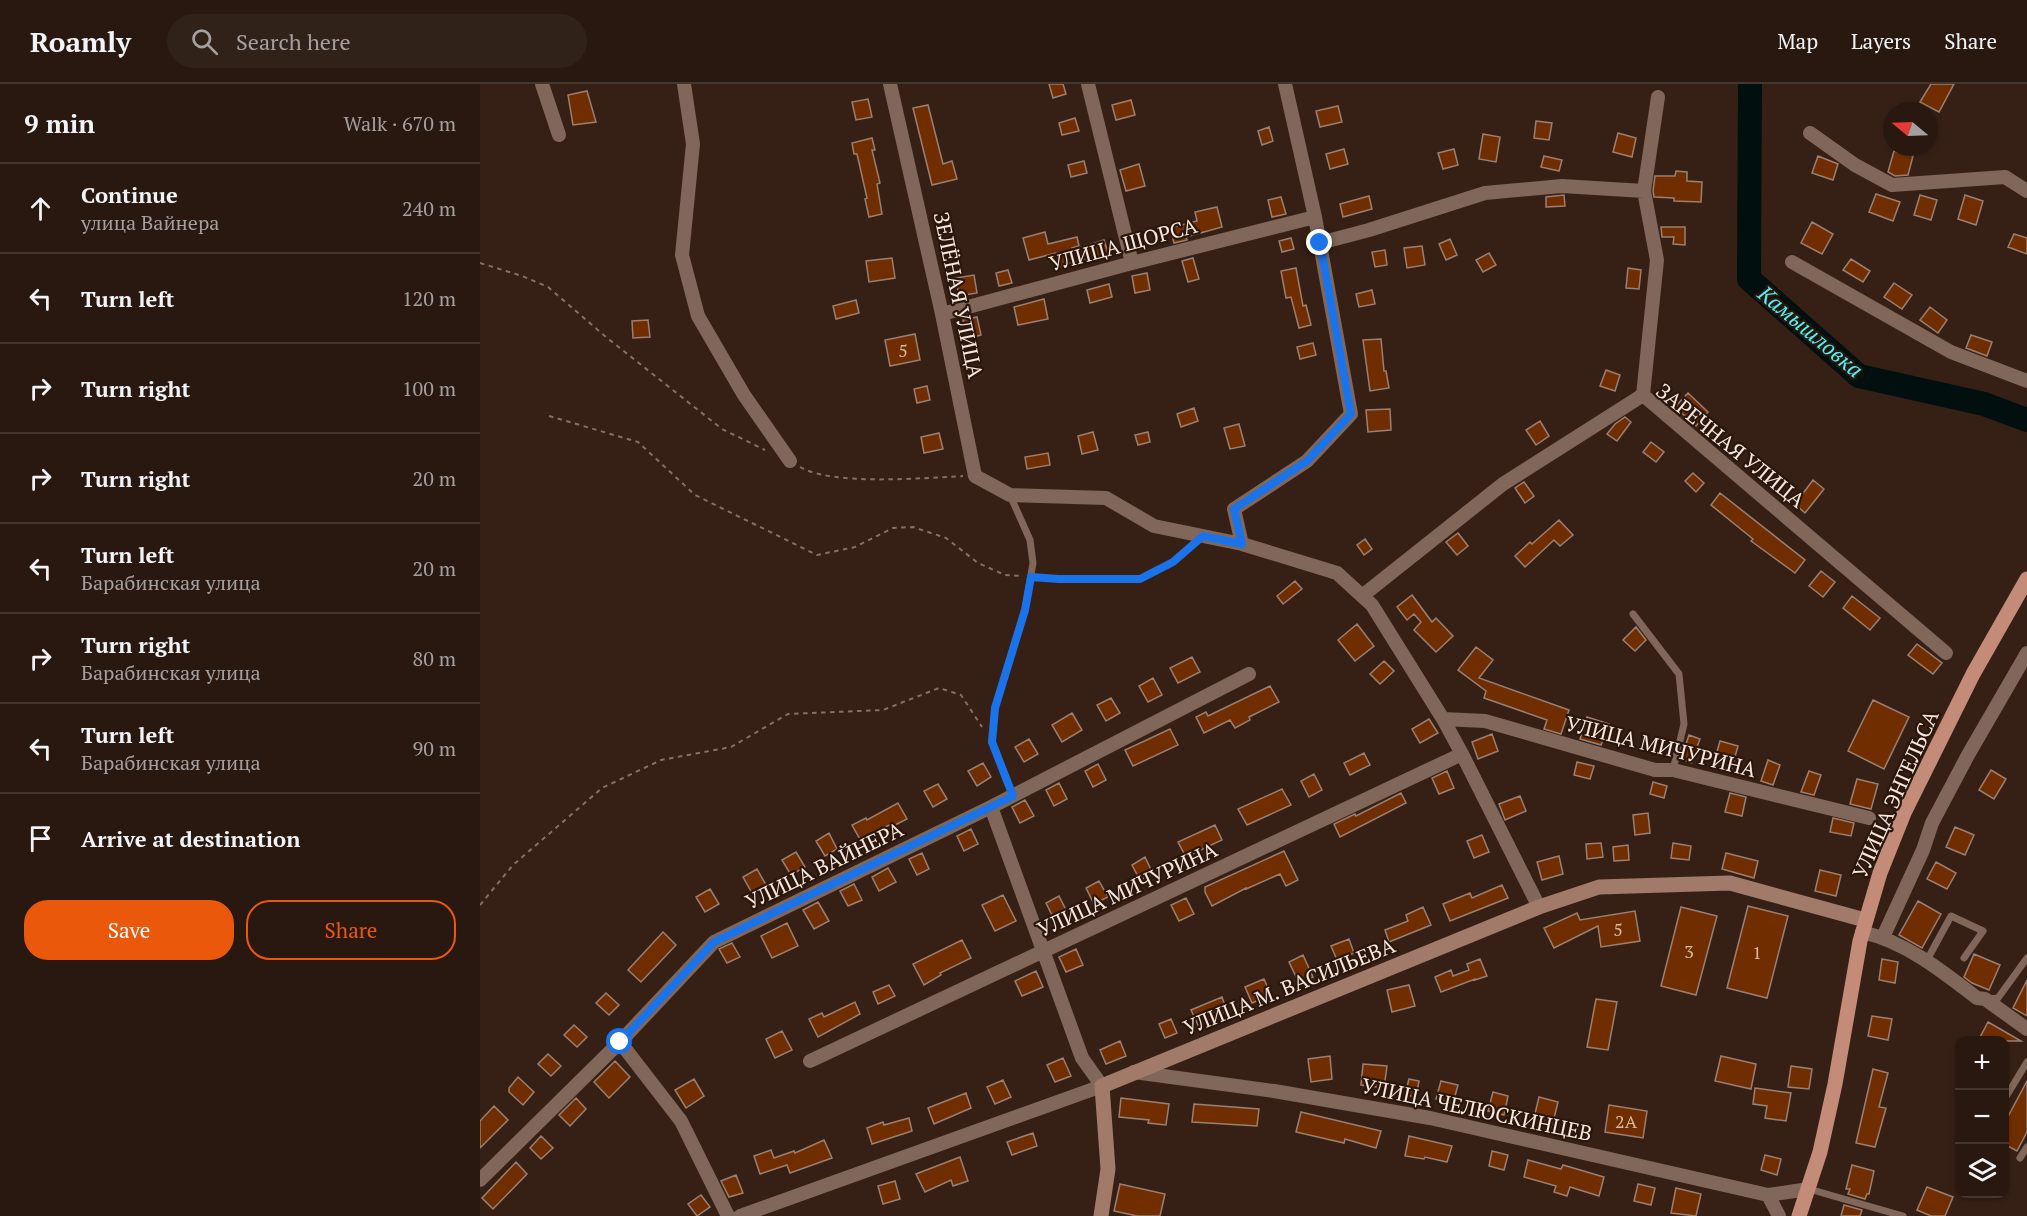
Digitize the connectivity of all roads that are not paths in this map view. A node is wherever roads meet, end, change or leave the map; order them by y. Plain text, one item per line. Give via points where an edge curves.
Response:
1 (542, 84) edge
2 (684, 84) edge
3 (890, 84) edge
4 (1088, 84) edge
5 (1285, 84) edge
6 (1658, 97) dead end
7 (1810, 133) dead end
8 (560, 135) dead end
9 (1644, 191) junction
10 (2027, 191) edge
11 (1315, 217) junction
12 (1320, 243) junction
13 (1792, 262) dead end
14 (1132, 263) junction
15 (942, 314) junction
16 (2027, 381) edge
17 (1643, 395) junction
18 (790, 461) road end
19 (1010, 495) junction
20 (1242, 544) junction
21 (2027, 579) edge
22 (1362, 596) junction
23 (1633, 614) dead end
24 (1946, 653) dead end
25 (2027, 653) edge
26 (1250, 674) dead end
27 (1443, 719) junction
28 (1462, 754) junction
29 (1673, 770) junction
30 (1013, 796) junction
31 (991, 807) junction
32 (1869, 818) dead end
33 (1539, 907) junction
34 (1864, 926) junction
35 (1883, 937) junction
36 (1043, 952) junction
37 (1964, 958) dead end
38 (2027, 958) edge
39 (1927, 960) junction
40 (1985, 999) junction
41 (2027, 1029) edge
42 (620, 1042) junction
43 (810, 1061) dead end
44 (2027, 1062) edge
45 (1134, 1072) junction
46 (1102, 1086) junction
47 (2009, 1092) edge
48 (2027, 1147) edge
49 (2020, 1158) dead end
50 (480, 1180) edge
51 (1809, 1189) junction
52 (1768, 1195) junction
53 (728, 1216) edge
54 (740, 1216) edge
55 (1101, 1216) edge
56 (1779, 1216) edge
57 (1799, 1216) edge
58 (1903, 1216) edge

1 - 8 street
2 - 18 street via 693,144 682,255 698,316 744,395
3 - 15 street, ЗЕЛЁНАЯ УЛИЦА
4 - 14 street
5 - 11 street
6 - 9 street
7 - 10 street via 1892,185 2005,177
9 - 12 street via 1562,186 1485,193
9 - 17 street via 1657,260
11 - 12 street
11 - 14 street, УЛИЦА ЩОРСА
12 - 20 street via 1351,414 1307,461 1234,509
13 - 16 street via 1950,352
14 - 15 street, УЛИЦА ЩОРСА
15 - 19 street, ЗЕЛЁНАЯ УЛИЦА via 975,476
17 - 22 street, ЗАРЕЧНАЯ УЛИЦА via 1503,484
17 - 24 street, ЗАРЕЧНАЯ УЛИЦА
19 - 20 street via 1106,498 1155,526
19 - 30 lane via 1030,540 1033,562 1025,610 995,708 992,742
20 - 22 street via 1336,573
21 - 34 main road, УЛИЦА ЭНГЕЛЬСА via 1973,674 1905,813
22 - 27 street via 1372,605
23 - 29 lane via 1679,674 1684,724
25 - 35 street via 1932,823
26 - 30 street, УЛИЦА ВАЙНЕРА
27 - 28 street
27 - 29 street, УЛИЦА МИЧУРИНА via 1485,721 1655,770
28 - 33 street
28 - 36 street, УЛИЦА МИЧУРИНА
29 - 32 street, УЛИЦА МИЧУРИНА
30 - 31 street, УЛИЦА ВАЙНЕРА
31 - 36 street
31 - 42 street, УЛИЦА ВАЙНЕРА via 714,942
33 - 34 street, УЛИЦА М. ВАСИЛЬЕВА via 1599,887 1730,883
33 - 45 street, УЛИЦА М. ВАСИЛЬЕВА
34 - 35 street
34 - 51 main road, УЛИЦА ЭНГЕЛЬСА via 1835,1084
35 - 39 street
36 - 43 street, УЛИЦА МИЧУРИНА
36 - 46 street via 1082,1058
37 - 39 lane via 1983,931 1951,916
38 - 40 lane via 1998,998
39 - 40 street via 1977,998
40 - 41 street
42 - 50 street, УЛИЦА ВАЙНЕРА
42 - 53 street via 681,1121
44 - 47 lane
45 - 46 street, УЛИЦА М. ВАСИЛЬЕВА
45 - 52 street, УЛИЦА ЧЕЛЮСКИНЦЕВ via 1430,1118
46 - 54 street, УЛИЦА М. ВАСИЛЬЕВА
46 - 55 street via 1108,1169
48 - 49 lane
51 - 52 street, УЛИЦА ЧЕЛЮСКИНЦЕВ
51 - 57 main road, УЛИЦА ЭНГЕЛЬСА
51 - 58 lane
52 - 56 street

